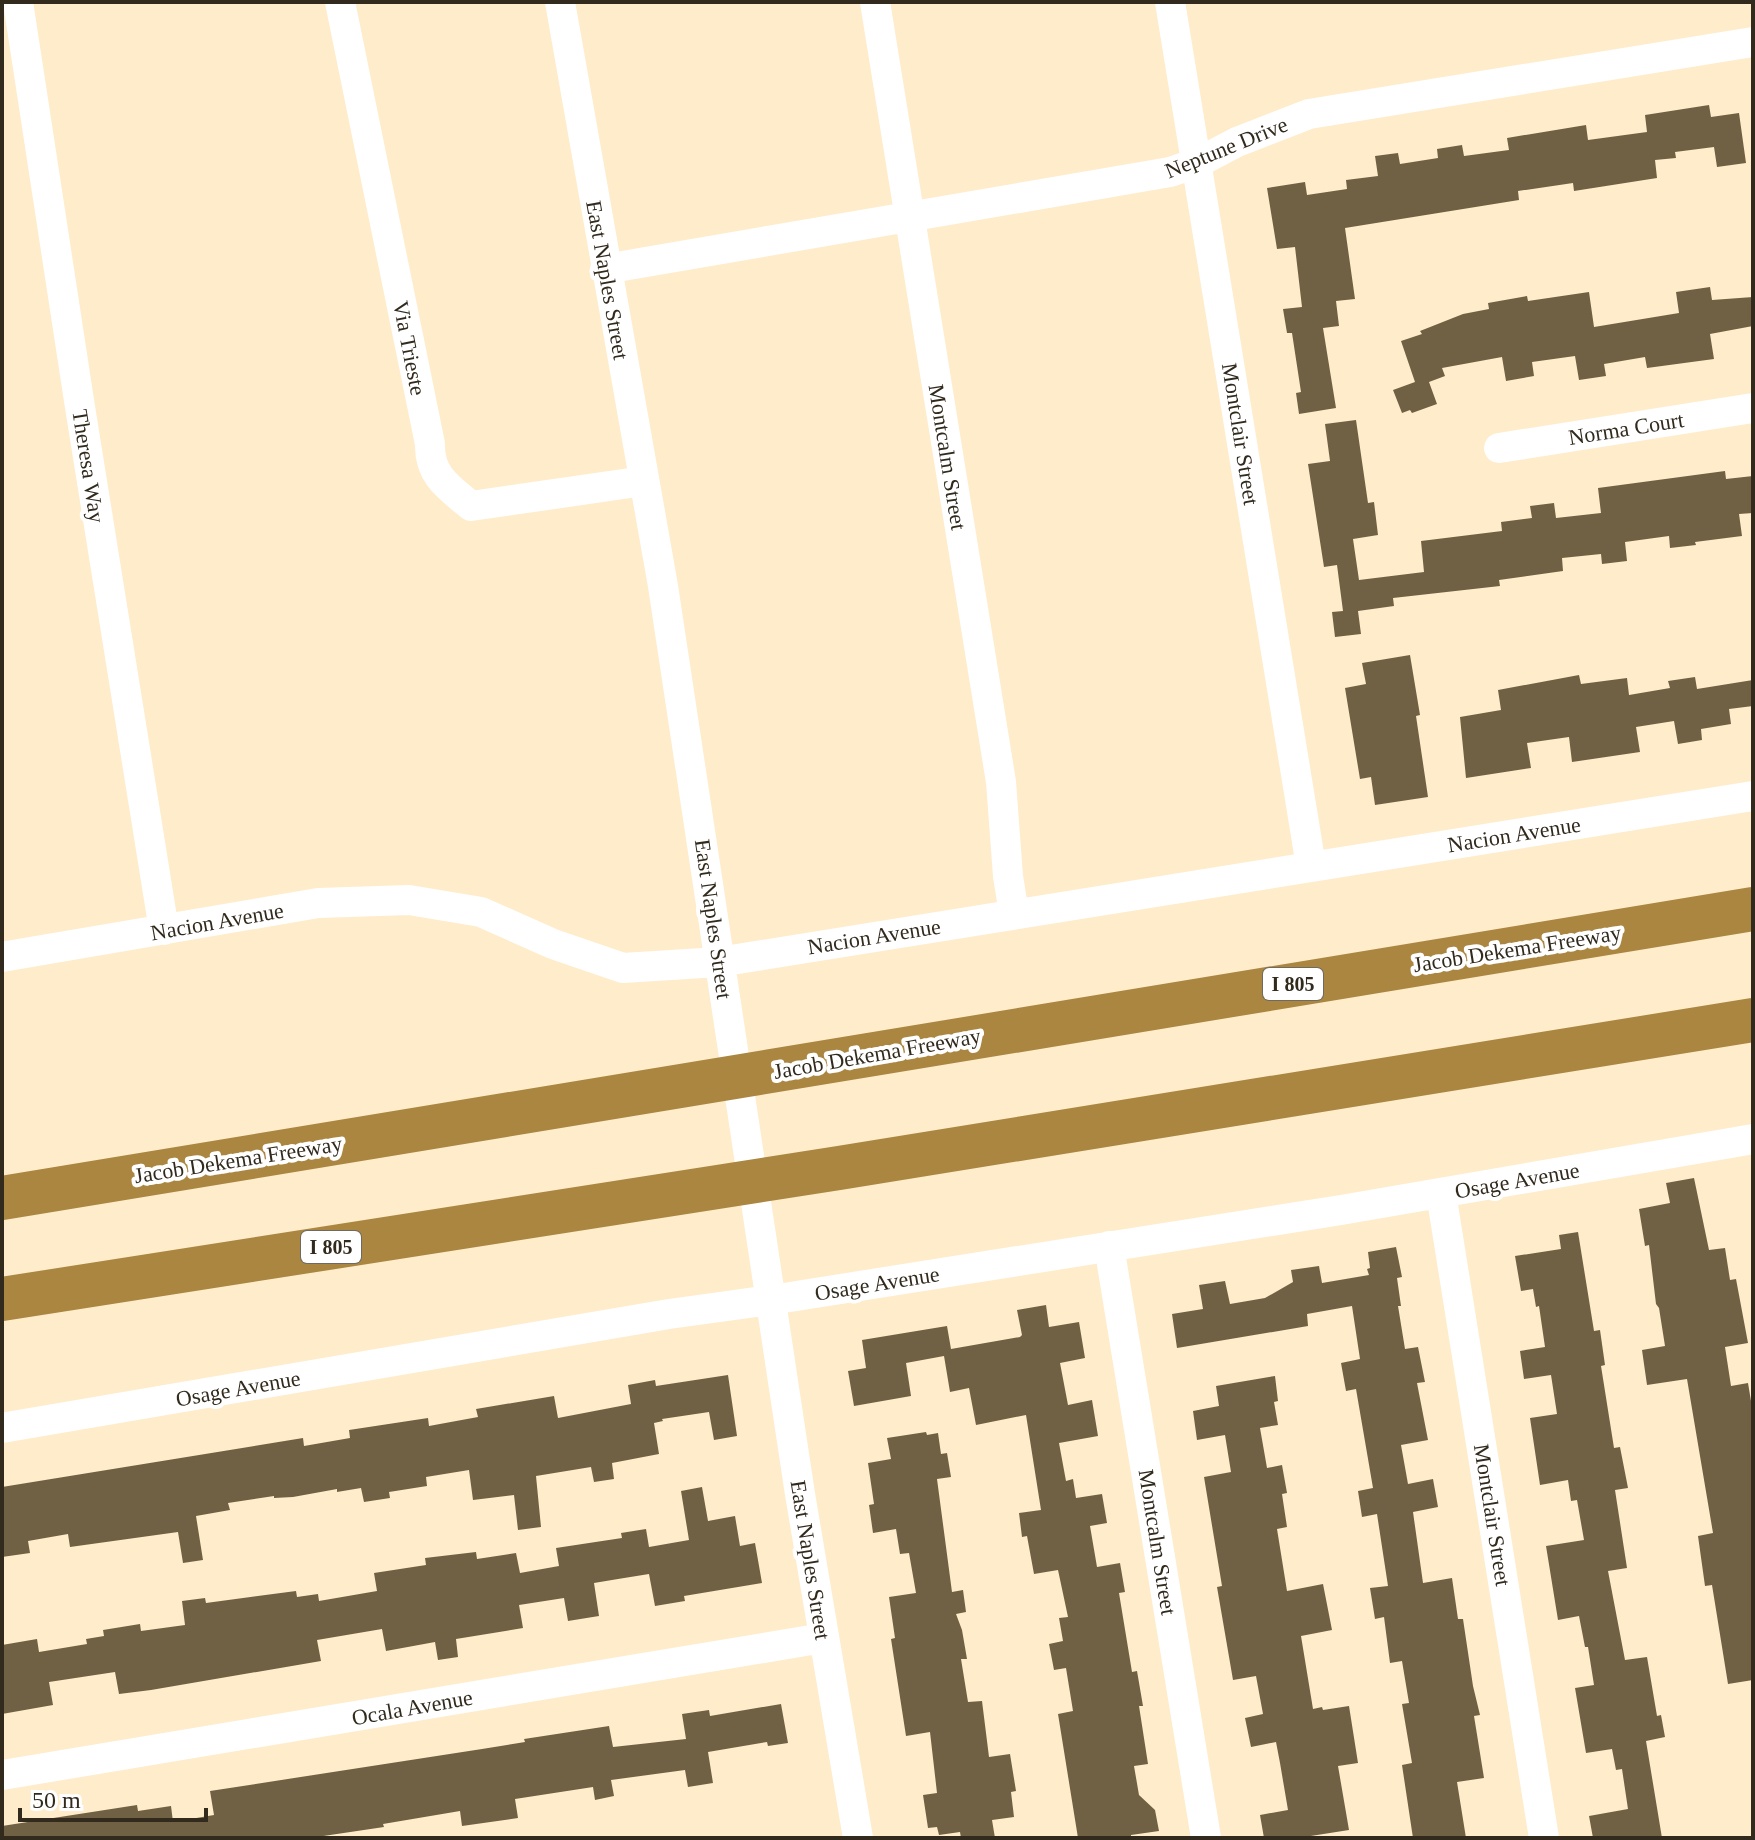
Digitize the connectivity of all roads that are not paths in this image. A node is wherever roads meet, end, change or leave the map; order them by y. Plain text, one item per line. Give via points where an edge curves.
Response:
1 (18, 2) edge
2 (340, 2) edge
3 (560, 2) edge
4 (875, 2) edge
5 (1170, 2) edge
6 (1753, 42) edge
7 (1197, 163) junction
8 (910, 217) junction
9 (605, 269) junction
10 (1753, 408) edge
11 (1499, 448) dead end
12 (644, 481) junction
13 (1753, 796) edge
14 (1311, 866) junction
15 (1753, 909) edge
16 (1014, 914) junction
17 (164, 930) junction
18 (2, 957) edge
19 (719, 962) junction
20 (1753, 1020) edge
21 (1753, 1139) edge
22 (1441, 1193) junction
23 (659, 1194) junction
24 (2, 1198) edge
25 (1109, 1246) junction
26 (2, 1286) edge
27 (2, 1299) edge
28 (771, 1300) junction
29 (2, 1428) edge
30 (823, 1638) junction
31 (2, 1775) edge
32 (858, 1838) edge
33 (1206, 1838) edge
34 (1544, 1838) edge

1 - 17 street, Theresa Way
2 - 12 street, Via Trieste via 430,444 429,460 439,480 471,506
3 - 9 street, East Naples Street
4 - 8 street, Montcalm Street
5 - 7 street, Montclair Street
6 - 7 street, Neptune Drive via 1309,114
7 - 8 street, Neptune Drive via 1167,173
7 - 14 street, Montclair Street
8 - 9 street, Neptune Drive
8 - 16 street, Montcalm Street via 1001,782
9 - 12 street, East Naples Street
10 - 11 street, Norma Court
12 - 19 street, East Naples Street
13 - 14 street, Nacion Avenue
14 - 16 street, Nacion Avenue
15 - 24 highway, Jacob Dekema Freeway / I 805
16 - 19 street, Nacion Avenue
17 - 18 street, Nacion Avenue
17 - 19 street, Nacion Avenue via 318,903 409,900 481,912 623,968
19 - 28 street, East Naples Street
20 - 23 highway, I 805
21 - 22 street, Osage Avenue
22 - 25 street, Osage Avenue
22 - 34 street, Montclair Street
23 - 26 highway
23 - 27 highway, I 805
25 - 28 street, Osage Avenue
25 - 33 street, Montcalm Street
28 - 29 street, Osage Avenue
28 - 30 street, East Naples Street
30 - 31 street, Ocala Avenue
30 - 32 street, East Naples Street

